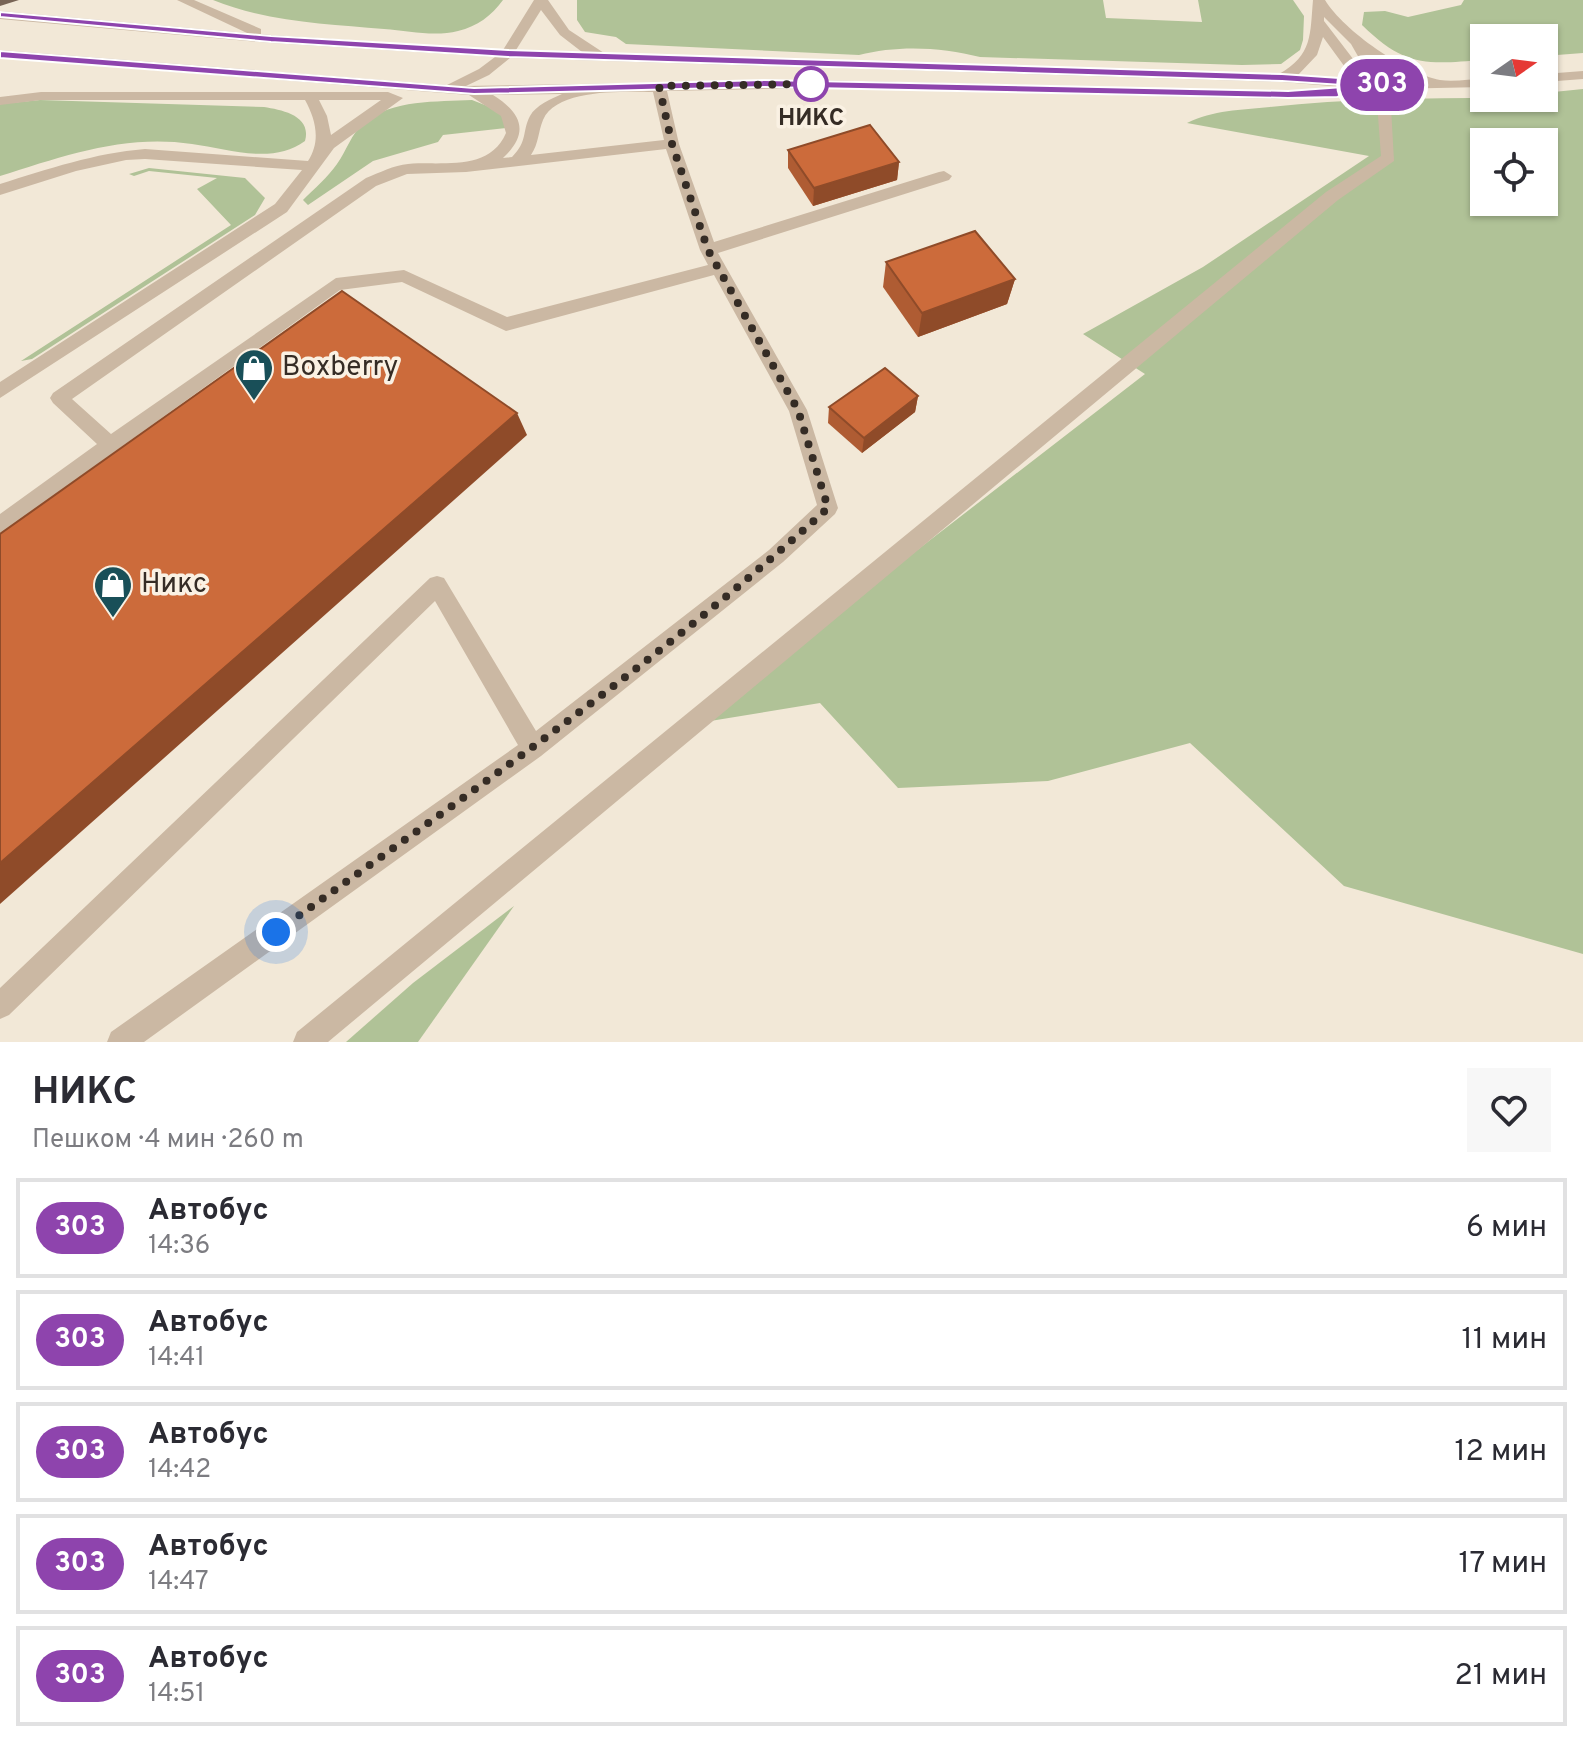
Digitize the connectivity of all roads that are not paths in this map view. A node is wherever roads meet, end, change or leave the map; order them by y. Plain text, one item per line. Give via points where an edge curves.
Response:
1 (13, 0) edge
2 (183, 0) edge
3 (541, 0) edge
4 (1319, 1) edge
5 (0, 2) edge
6 (0, 15) edge
7 (1317, 21) junction
8 (271, 39) junction
9 (1357, 45) junction
10 (0, 54) edge
11 (508, 54) junction
12 (622, 58) junction
13 (1583, 75) edge
14 (1558, 77) edge
15 (1282, 78) junction
16 (1470, 84) edge
17 (1383, 85) junction
18 (659, 86) junction
19 (1445, 86) junction
20 (0, 87) edge
21 (445, 88) junction
22 (583, 88) junction
23 (474, 91) junction
24 (41, 96) junction
25 (309, 96) junction
26 (400, 96) junction
27 (0, 101) edge
28 (672, 144) junction
29 (318, 159) junction
30 (518, 160) junction
31 (484, 164) junction
32 (944, 176) dead end
33 (0, 190) edge
34 (713, 259) junction
35 (0, 391) edge
36 (110, 445) junction
37 (0, 525) edge
38 (533, 748) junction
39 (0, 1006) edge
40 (121, 1042) edge
41 (307, 1042) edge

1 - 5 main road
2 - 8 street
3 - 11 street
3 - 12 street via 549,16 581,46
4 - 7 street
4 - 9 street
6 - 8 street
7 - 15 street via 1314,52 1302,67
7 - 17 street via 1355,71
8 - 11 street
9 - 17 street
9 - 19 street
10 - 21 street
11 - 12 street
11 - 21 street via 489,71
12 - 15 street
13 - 14 street
15 - 17 street
16 - 19 street
17 - 18 street via 1288,95
17 - 19 street
17 - 41 street via 1389,158 1332,196
18 - 22 street
18 - 28 street
20 - 24 street
21 - 23 street
22 - 23 street
22 - 30 street via 536,118 535,137
23 - 26 street
23 - 31 street via 510,115 514,126 514,138 501,155
24 - 25 street
24 - 27 street
25 - 26 street
25 - 29 street via 324,127
26 - 29 street via 352,124
28 - 30 street
28 - 34 street
29 - 33 street via 121,155
29 - 35 street via 298,194 281,208
30 - 31 street
31 - 36 street via 405,169 371,182 59,398
32 - 34 street
34 - 36 street via 506,324 404,276 336,284
34 - 38 street via 798,410 828,508 776,556
36 - 37 street
38 - 39 street via 437,585
38 - 40 street

